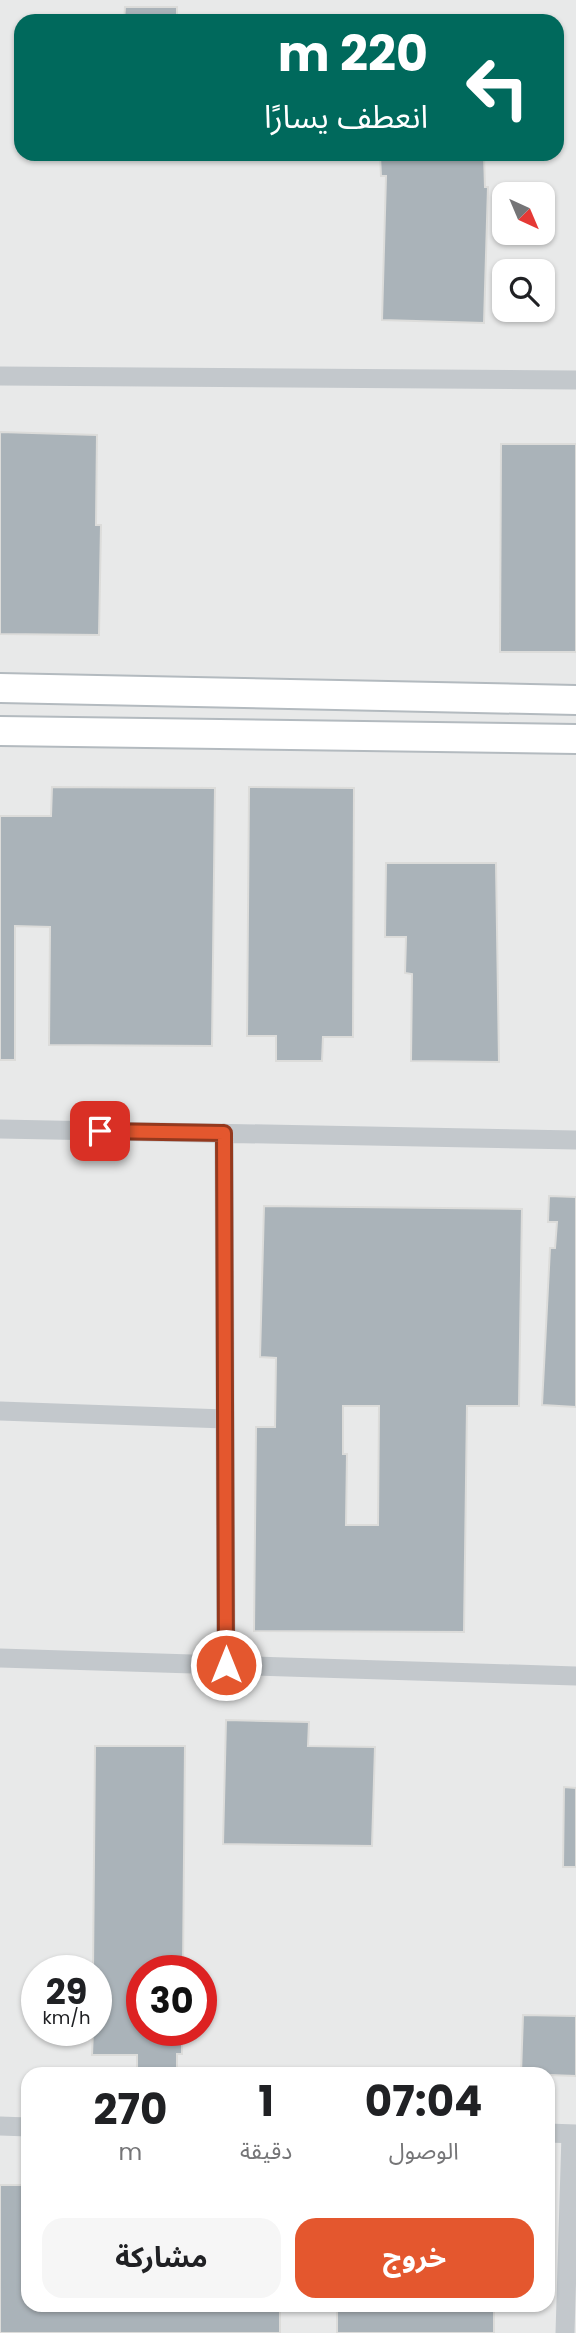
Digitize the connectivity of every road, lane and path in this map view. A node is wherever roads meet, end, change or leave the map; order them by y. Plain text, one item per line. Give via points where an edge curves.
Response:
1 (0, 376) edge
2 (576, 380) edge
3 (0, 688) edge
4 (576, 700) edge
5 (0, 731) edge
6 (576, 738) edge
7 (0, 1129) edge
8 (224, 1133) junction
9 (576, 1140) edge
10 (0, 1411) edge
11 (225, 1419) junction
12 (0, 1658) edge
13 (226, 1665) junction
14 (576, 1676) edge
15 (0, 2126) edge
16 (21, 2127) edge
17 (555, 2133) edge
18 (574, 2134) edge
19 (565, 2333) edge

1 - 2 street
3 - 4 main road
5 - 6 main road
7 - 8 street
8 - 9 street
8 - 11 street
10 - 11 street
11 - 13 street
12 - 13 street
13 - 14 street
15 - 16 street
17 - 18 street
18 - 19 street

